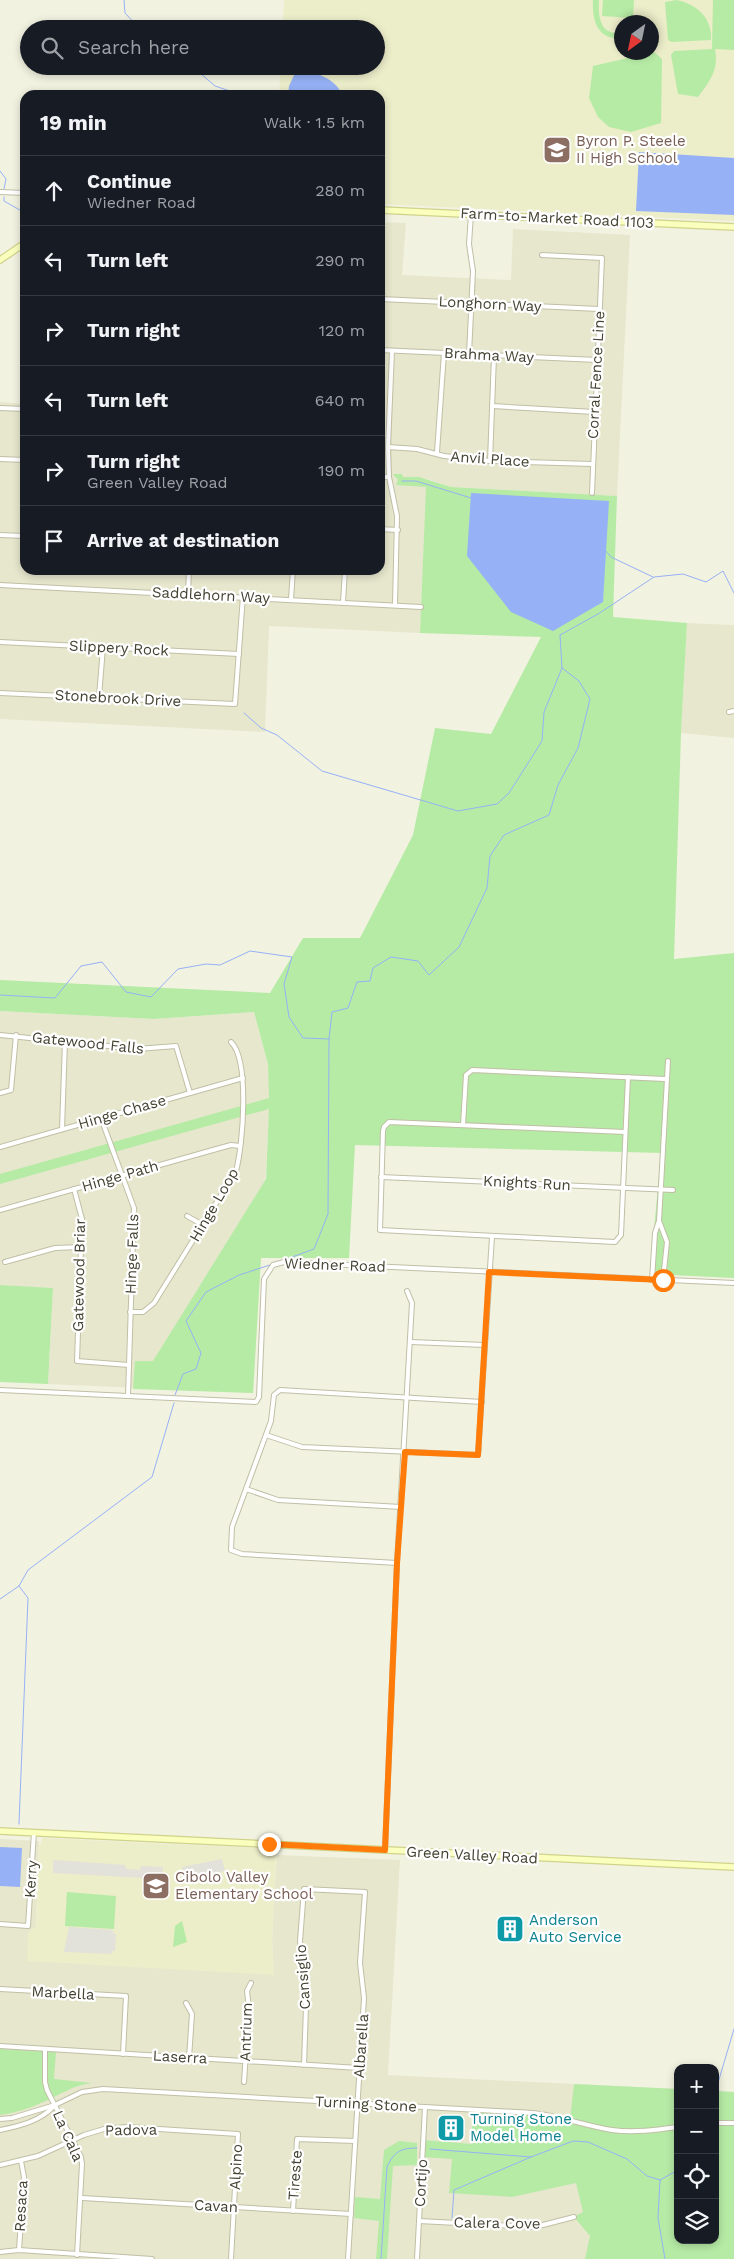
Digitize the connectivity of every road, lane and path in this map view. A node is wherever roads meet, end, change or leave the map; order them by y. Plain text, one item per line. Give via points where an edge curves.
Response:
1 (0, 192) edge
2 (20, 193) edge
3 (385, 210) edge
4 (471, 214) junction
5 (734, 227) edge
6 (20, 246) edge
7 (542, 254) dead end
8 (0, 260) edge
9 (385, 299) edge
10 (471, 303) junction
11 (599, 309) junction
12 (385, 350) edge
13 (392, 351) junction
14 (444, 353) junction
15 (469, 354) junction
16 (494, 356) junction
17 (597, 360) junction
18 (492, 406) junction
19 (0, 408) edge
20 (20, 409) edge
21 (594, 412) junction
22 (388, 447) junction
23 (437, 452) junction
24 (0, 459) edge
25 (20, 460) edge
26 (490, 461) junction
27 (592, 464) junction
28 (388, 477) joint
29 (592, 493) dead end
30 (385, 529) edge
31 (398, 530) junction
32 (0, 535) edge
33 (20, 536) edge
34 (189, 575) edge
35 (293, 575) edge
36 (345, 575) edge
37 (0, 585) edge
38 (188, 594) junction
39 (244, 596) junction
40 (291, 599) junction
41 (343, 602) junction
42 (394, 605) junction
43 (421, 607) dead end
44 (0, 642) edge
45 (103, 647) junction
46 (239, 654) junction
47 (0, 693) edge
48 (99, 697) junction
49 (0, 1035) edge
50 (16, 1035) junction
51 (65, 1041) junction
52 (231, 1042) dead end
53 (668, 1060) dead end
54 (628, 1077) junction
55 (243, 1078) junction
56 (666, 1079) junction
57 (0, 1093) edge
58 (190, 1093) junction
59 (101, 1118) junction
60 (463, 1125) junction
61 (62, 1129) junction
62 (625, 1132) junction
63 (240, 1146) junction
64 (0, 1147) edge
65 (123, 1175) junction
66 (381, 1177) junction
67 (623, 1187) junction
68 (74, 1189) junction
69 (661, 1189) junction
70 (673, 1190) dead end
71 (0, 1210) edge
72 (187, 1216) dead end
73 (659, 1220) junction
74 (203, 1225) junction
75 (492, 1237) junction
76 (80, 1247) junction
77 (5, 1262) dead end
78 (489, 1272) junction
79 (652, 1280) junction
80 (663, 1280) junction
81 (734, 1283) edge
82 (407, 1291) dead end
83 (130, 1312) junction
84 (411, 1342) junction
85 (485, 1346) junction
86 (129, 1365) junction
87 (0, 1390) edge
88 (128, 1396) junction
89 (408, 1397) junction
90 (482, 1402) junction
91 (266, 1436) junction
92 (405, 1452) junction
93 (246, 1489) junction
94 (401, 1507) junction
95 (397, 1563) junction
96 (0, 1831) edge
97 (34, 1832) junction
98 (385, 1850) junction
99 (734, 1867) edge
100 (304, 1889) joint
101 (0, 1924) edge
102 (251, 1983) dead end
103 (0, 1989) edge
104 (186, 2003) dead end
105 (0, 2046) edge
106 (45, 2049) junction
107 (123, 2054) junction
108 (189, 2058) junction
109 (245, 2061) junction
110 (304, 2065) junction
111 (359, 2068) junction
112 (244, 2082) dead end
113 (357, 2103) junction
114 (54, 2105) junction
115 (425, 2107) junction
116 (0, 2119) edge
117 (719, 2123) edge
118 (734, 2123) edge
119 (674, 2127) edge
120 (0, 2130) edge
121 (238, 2134) joint
122 (72, 2140) junction
123 (355, 2141) junction
124 (21, 2161) junction
125 (0, 2165) edge
126 (82, 2198) junction
127 (234, 2207) junction
128 (293, 2211) junction
129 (351, 2214) junction
130 (574, 2217) dead end
131 (419, 2221) junction
132 (19, 2250) junction
133 (0, 2252) edge
134 (77, 2255) junction
135 (152, 2259) edge
136 (231, 2259) edge
137 (348, 2259) edge
138 (416, 2259) edge

1 - 2 street
3 - 4 street, Farm-to-Market Road 1103
4 - 5 street, Farm-to-Market Road 1103
4 - 10 street
6 - 8 street
7 - 11 street, Corral Fence Line via 602,258
9 - 10 street, Longhorn Way
10 - 11 street, Longhorn Way
10 - 15 street
11 - 17 street, Corral Fence Line
12 - 13 street, Brahma Way
13 - 14 street, Brahma Way
13 - 22 street
14 - 15 street, Brahma Way
14 - 23 street
15 - 16 street, Brahma Way
16 - 17 street, Brahma Way
16 - 18 street
17 - 21 street, Corral Fence Line
18 - 21 street
18 - 26 street
19 - 20 street
21 - 27 street, Corral Fence Line
22 - 23 street, Anvil Place
22 - 28 street
23 - 26 street, Anvil Place via 451,457
24 - 25 street
26 - 27 street, Anvil Place
27 - 29 street, Corral Fence Line
28 - 31 street
30 - 31 street
31 - 42 street
32 - 33 street
34 - 38 street
35 - 40 street
36 - 41 street
37 - 38 street, Saddlehorn Way
38 - 39 street, Saddlehorn Way
39 - 40 street, Saddlehorn Way
39 - 46 street
40 - 41 street, Saddlehorn Way
41 - 42 street, Saddlehorn Way
42 - 43 street, Saddlehorn Way
44 - 45 street, Slippery Rock
45 - 46 street, Slippery Rock
45 - 48 street
46 - 48 street, Stonebrook Drive via 235,704
47 - 48 street, Stonebrook Drive
49 - 50 street, Gatewood Falls
50 - 51 street, Gatewood Falls
50 - 57 street via 11,1090
51 - 58 street, Gatewood Falls via 137,1049 176,1046
51 - 61 street
52 - 55 street, Hinge Loop via 237,1048
53 - 56 street
54 - 56 street
54 - 60 street via 472,1070 466,1075
54 - 62 street
55 - 58 street, Hinge Chase
55 - 63 street, Hinge Loop
56 - 69 street
58 - 59 street, Hinge Chase
59 - 61 street, Hinge Chase
59 - 65 street, Hinge Falls
60 - 62 street
60 - 66 street via 389,1122 383,1131
61 - 64 street, Hinge Chase
62 - 67 street
63 - 65 street, Hinge Path via 231,1145
63 - 74 street, Hinge Loop via 236,1171
65 - 68 street, Hinge Path
65 - 83 street, Hinge Falls via 134,1208
66 - 67 street, Knights Run
66 - 75 street via 380,1230
67 - 69 street, Knights Run
67 - 75 street via 621,1235 615,1242
68 - 71 street, Hinge Path
68 - 76 street, Gatewood Briar via 82,1219
69 - 70 street, Knights Run
69 - 73 street
72 - 74 street
73 - 79 street
73 - 80 street via 667,1242
74 - 83 street, Hinge Loop via 154,1302 143,1312
75 - 78 street
76 - 77 street via 55,1248
76 - 86 street, Gatewood Briar via 77,1361
78 - 79 street, Wiedner Road
78 - 85 street
78 - 88 street, Wiedner Road via 278,1263 270,1268 264,1279 259,1397 256,1402
79 - 80 street, Wiedner Road
80 - 81 street, Wiedner Road
82 - 84 street via 412,1302
83 - 86 street, Hinge Falls
84 - 85 street
84 - 89 street
85 - 90 street
86 - 88 street, Hinge Falls
87 - 88 street, Wiedner Road
89 - 90 street
89 - 91 street via 280,1390 274,1395
89 - 92 street
90 - 92 street via 478,1455
91 - 92 street via 302,1447
91 - 93 street
92 - 94 street
93 - 94 street via 278,1500
93 - 95 street via 230,1533 230,1547 235,1552
94 - 95 street
95 - 98 street
96 - 97 street, Green Valley Road
97 - 98 street, Green Valley Road
97 - 101 street, Kerry via 28,1926
98 - 99 street, Green Valley Road
100 - 110 street, Cansiglio via 300,1941 306,2007
100 - 111 street, Albarella via 365,1892 360,1963 364,1998
102 - 109 street, Antrium
103 - 107 street, Marbella via 126,1996
104 - 108 street via 192,2014
105 - 106 street, Laserra
106 - 107 street, Laserra
106 - 114 street, La Cala via 45,2082
107 - 108 street, Laserra
108 - 109 street, Laserra
109 - 110 street, Laserra
109 - 112 street, Antrium
110 - 111 street, Laserra
111 - 113 street, Albarella
113 - 114 street, Turning Stone via 103,2089 82,2092
113 - 115 street, Turning Stone
113 - 123 street, Albarella
114 - 116 street, Turning Stone
114 - 120 street, Turning Stone via 47,2114 32,2121
114 - 122 street, La Cala
115 - 119 street, Turning Stone via 548,2115 605,2129 645,2131
115 - 131 street, Cortijo
117 - 118 street
121 - 122 street, Padova via 127,2127 104,2129
121 - 127 street, Alpino
122 - 124 street, Padova via 50,2152
122 - 126 street, La Cala via 82,2164
123 - 128 street, Tireste via 298,2139
123 - 129 street, Albarella
124 - 125 street, Padova
124 - 132 street, Resaca via 24,2177
126 - 127 street, Cavan
126 - 134 street, La Cala
127 - 128 street, Cavan
127 - 136 street, Alpino
128 - 129 street, Cavan
129 - 137 street, Albarella
130 - 131 street, Calera Cove via 535,2227
131 - 138 street, Cortijo
132 - 133 street
132 - 134 street
134 - 135 street

